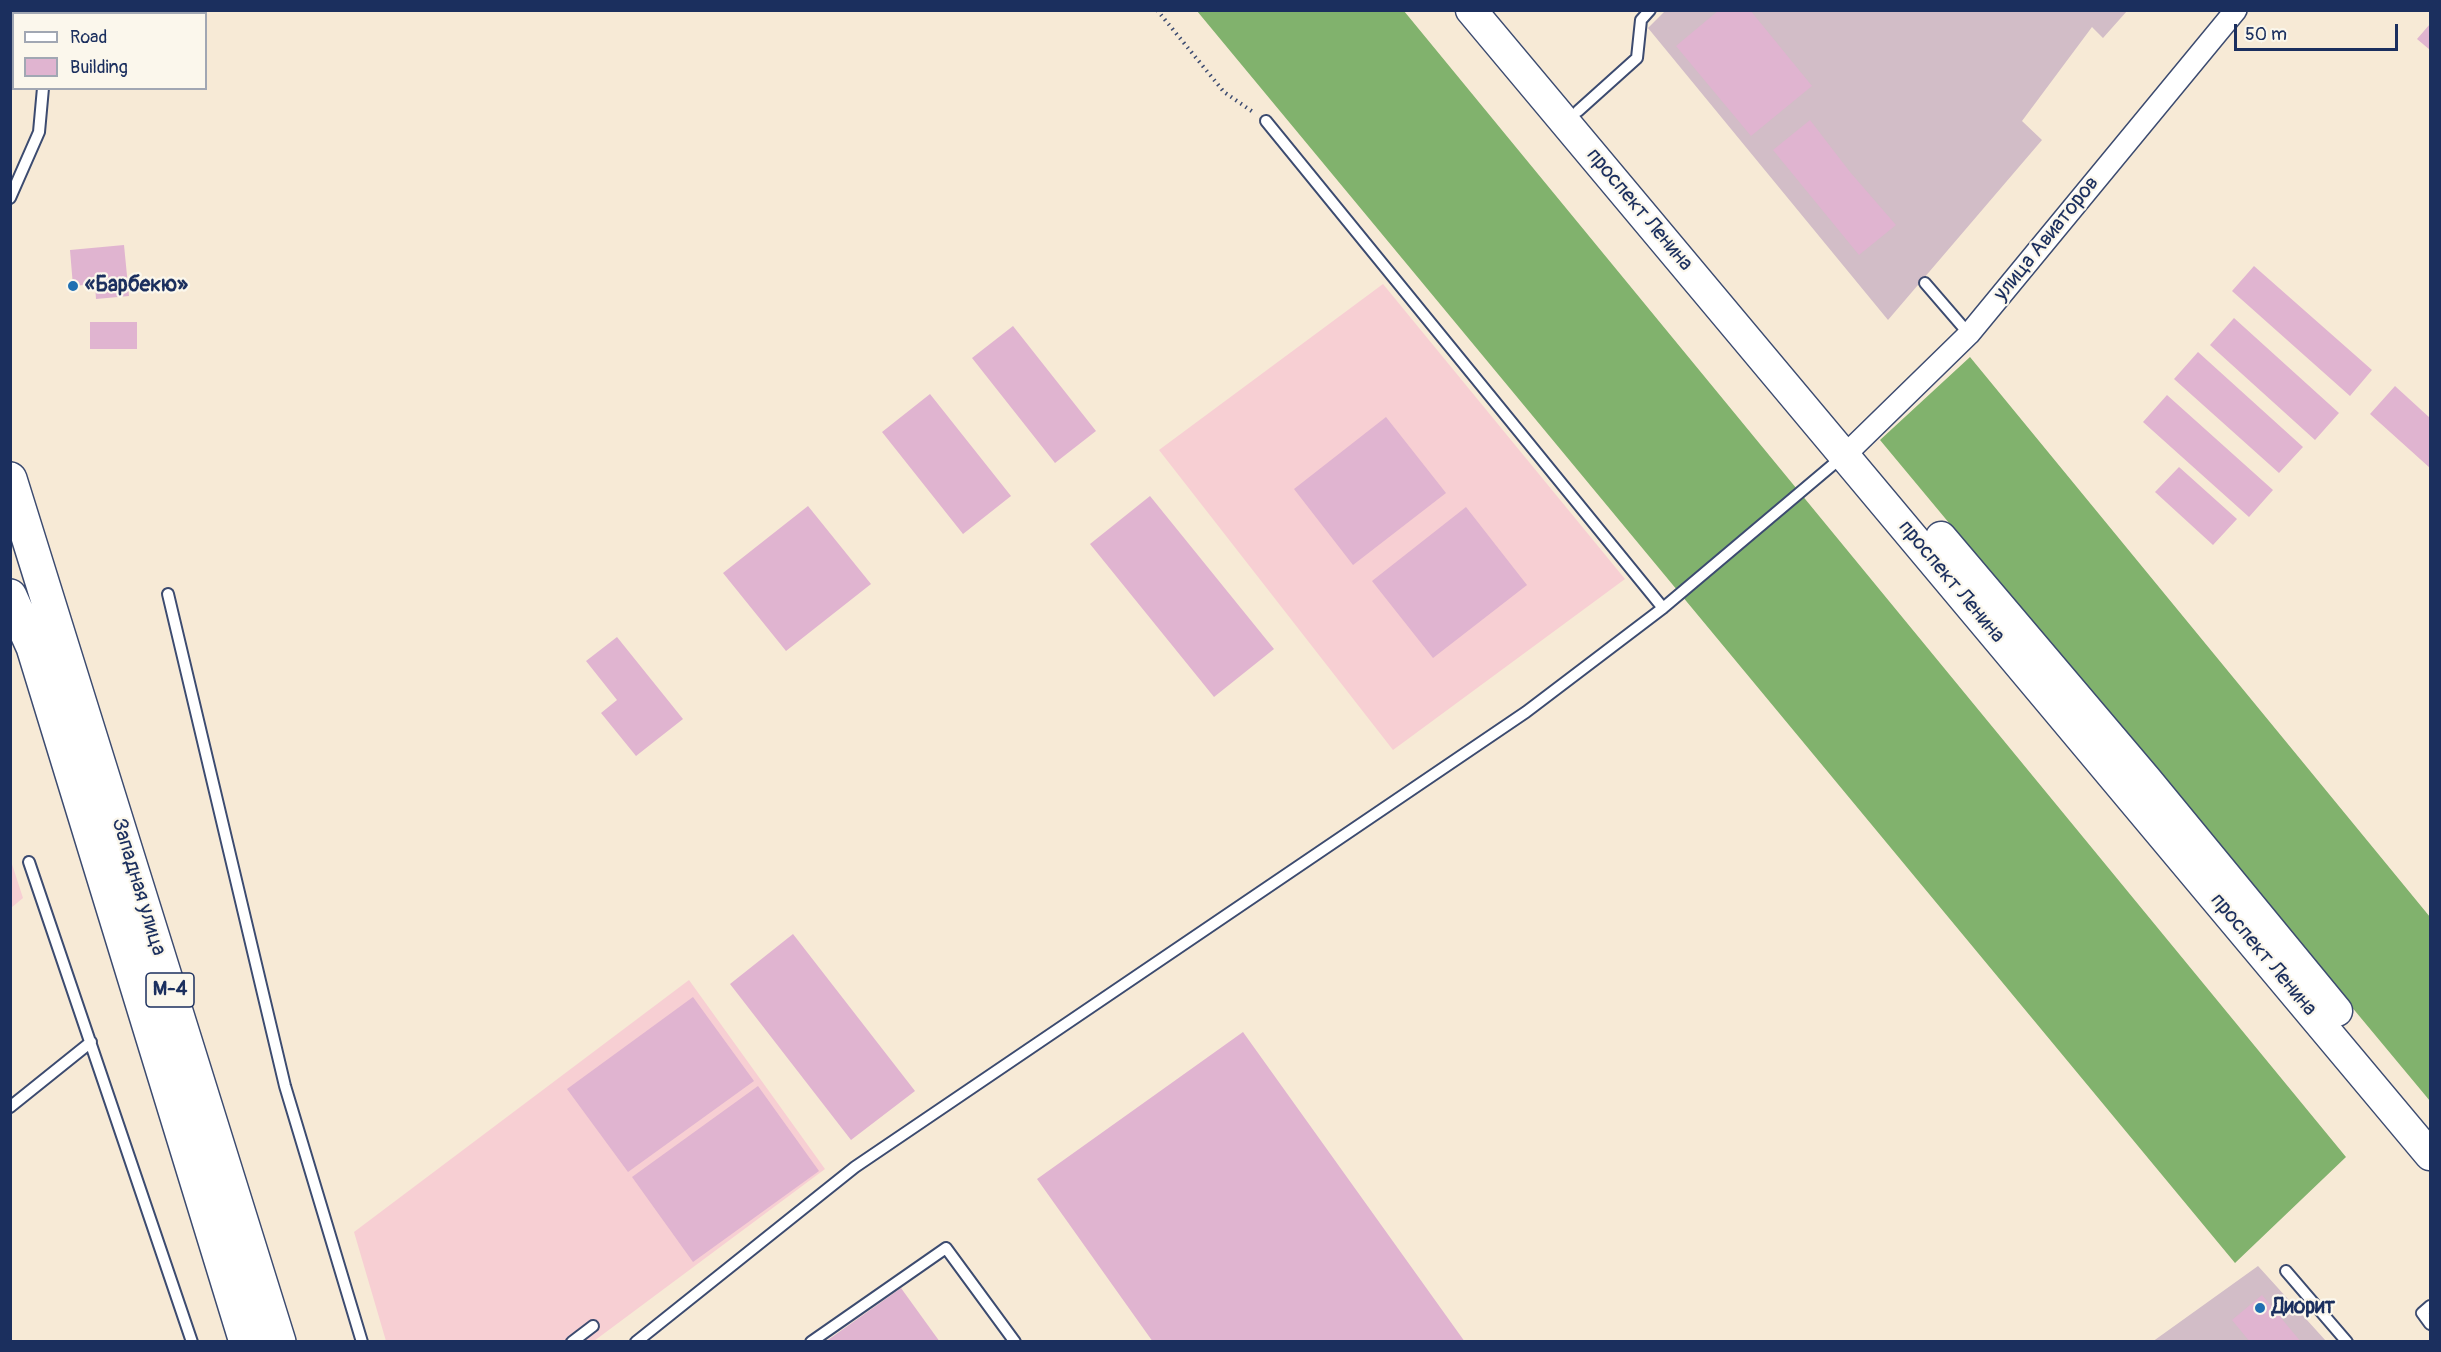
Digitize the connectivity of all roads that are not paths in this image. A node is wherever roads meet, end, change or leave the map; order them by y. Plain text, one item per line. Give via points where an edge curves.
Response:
1 (1471, 10) edge
2 (1493, 10) edge
3 (1650, 10) edge
4 (2236, 10) edge
5 (43, 90) edge
6 (1578, 111) junction
7 (1266, 121) road end
8 (10, 198) edge
9 (1925, 283) dead end
10 (1969, 334) junction
11 (1852, 448) junction
12 (10, 479) edge
13 (10, 536) edge
14 (168, 594) dead end
15 (10, 596) edge
16 (1663, 608) junction
17 (47, 643) junction
18 (29, 862) dead end
19 (91, 1042) junction
20 (10, 1107) edge
21 (2430, 1125) edge
22 (2430, 1155) edge
23 (2286, 1272) dead end
24 (2430, 1306) edge
25 (2430, 1324) edge
26 (592, 1326) dead end
27 (192, 1341) edge
28 (246, 1341) edge
29 (279, 1341) edge
30 (362, 1341) edge
31 (572, 1341) edge
32 (636, 1341) edge
33 (811, 1341) edge
34 (1015, 1341) edge
35 (2347, 1341) edge

1 - 11 main road, проспект Ленина
2 - 6 main road, проспект Ленина
3 - 6 lane via 1641,20 1636,58
4 - 10 street, улица Авиаторов
5 - 8 lane via 39,132
6 - 11 main road, проспект Ленина
7 - 16 lane
9 - 10 lane
10 - 11 street, улица Авиаторов
11 - 16 lane
11 - 21 main road, проспект Ленина via 2147,780
11 - 22 main road, проспект Ленина
12 - 17 main road, М-4
13 - 17 main road
14 - 30 lane via 285,1086
15 - 17 main road, М-4
16 - 32 lane via 1526,712 855,1167
17 - 28 main road, Западная улица / М-4
17 - 29 main road, Западная улица / М-4
18 - 19 lane
19 - 20 lane
19 - 27 lane
23 - 35 lane
24 - 25 lane via 2422,1313
26 - 31 lane
33 - 34 lane via 946,1248

